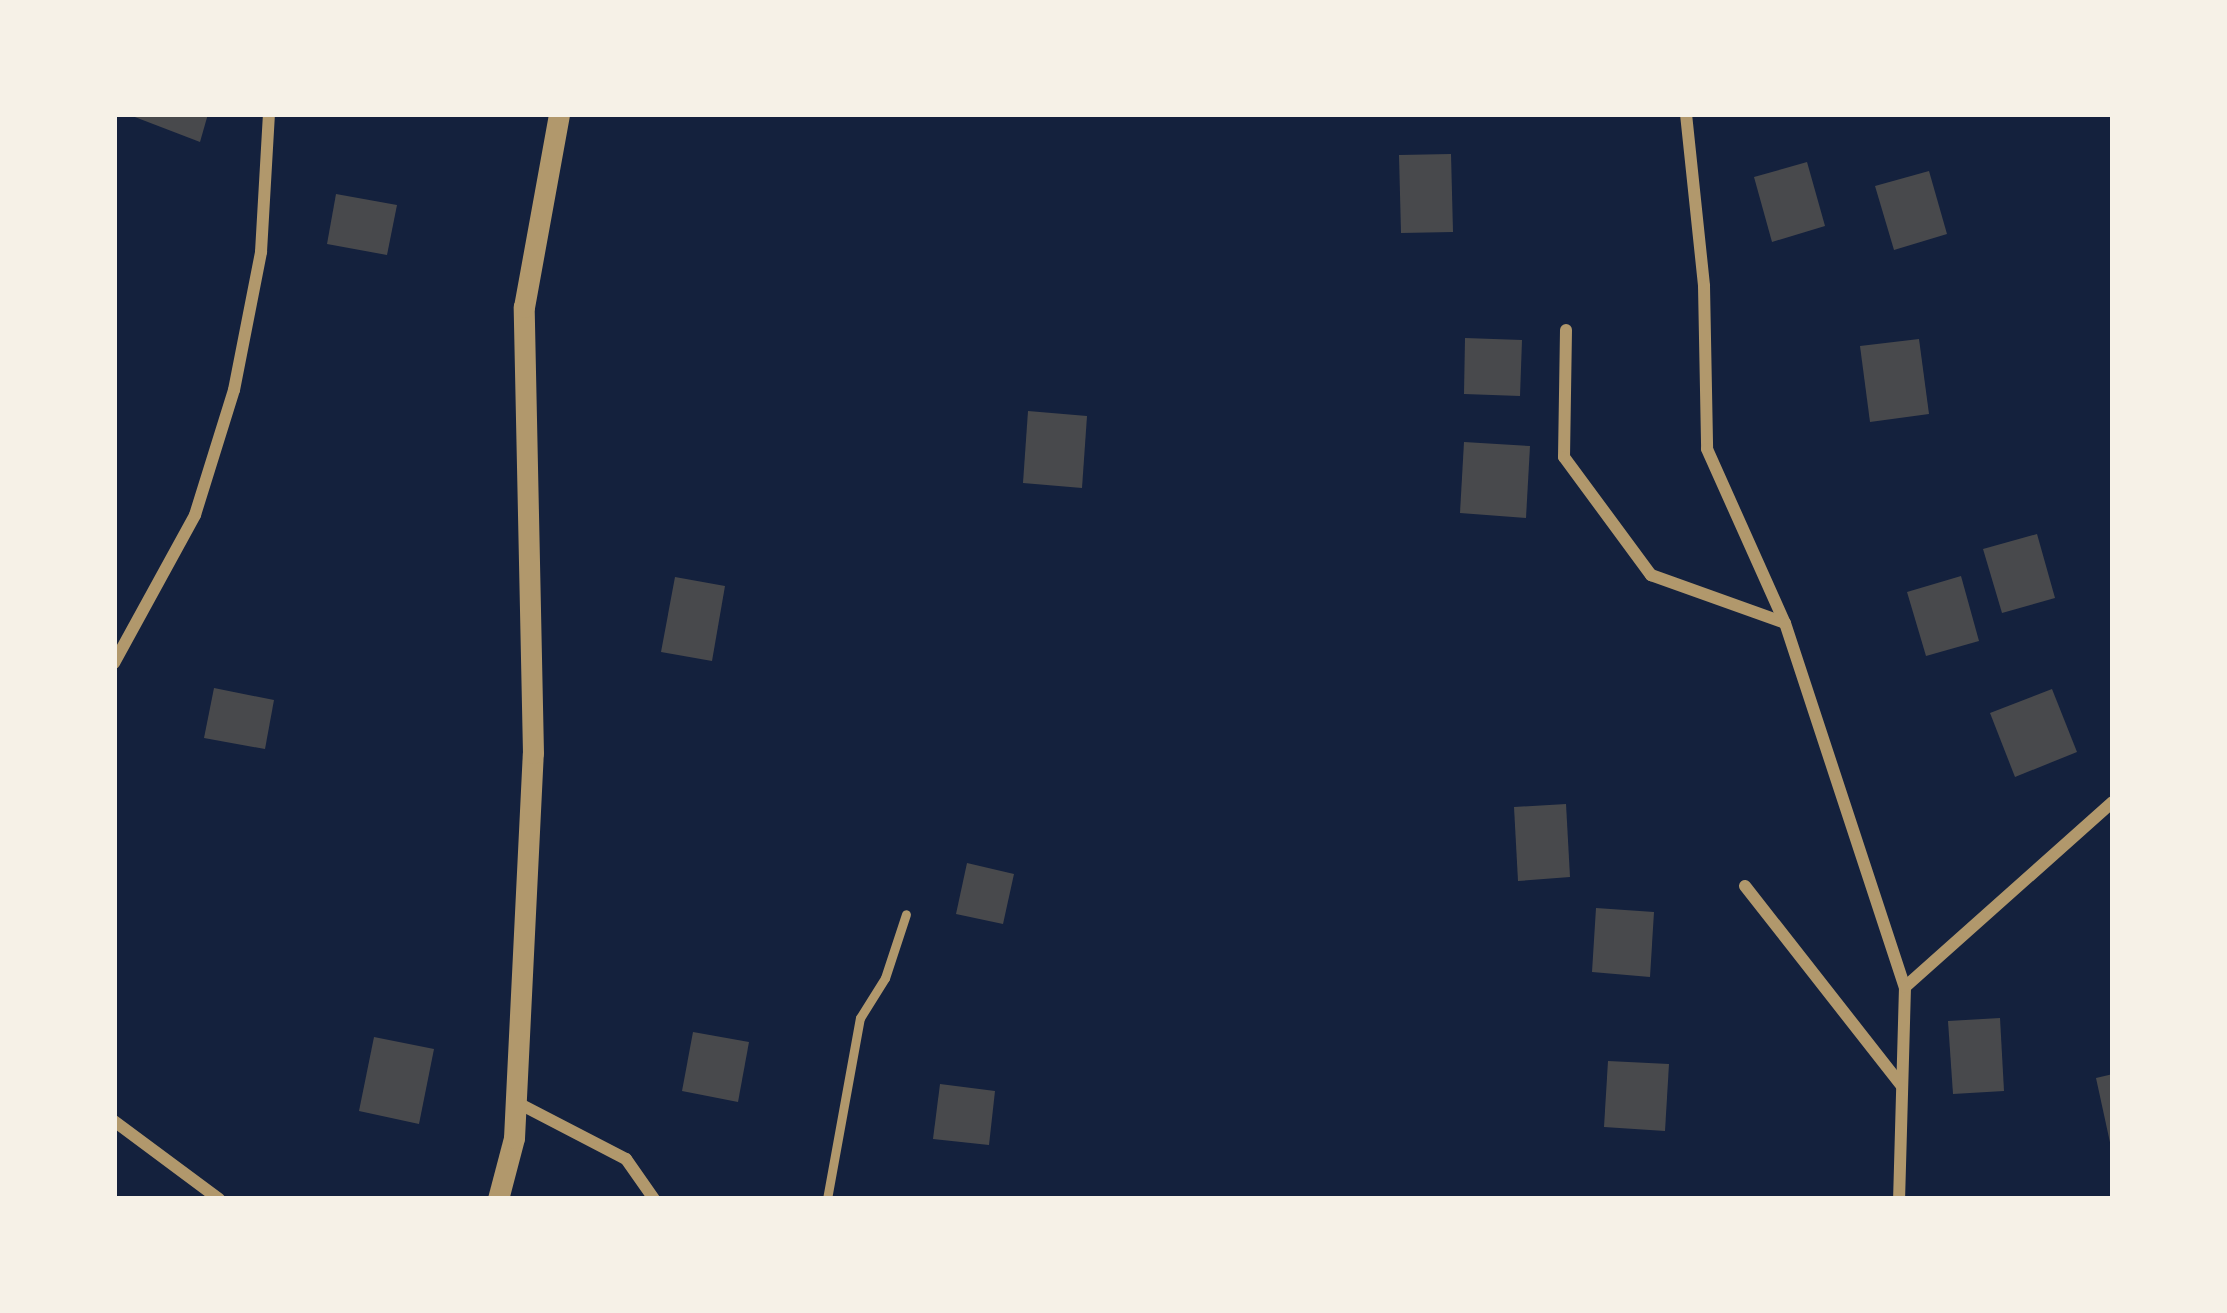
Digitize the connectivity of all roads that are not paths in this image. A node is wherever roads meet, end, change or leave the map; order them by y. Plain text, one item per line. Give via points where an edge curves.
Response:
1 (269, 114) edge
2 (559, 114) edge
3 (1686, 114) edge
4 (1566, 330) dead end
5 (1785, 622) junction
6 (114, 663) edge
7 (2113, 802) edge
8 (1745, 886) dead end
9 (906, 914) dead end
10 (1905, 987) junction
11 (1902, 1087) junction
12 (516, 1102) junction
13 (114, 1121) edge
14 (219, 1199) edge
15 (499, 1199) edge
16 (654, 1199) edge
17 (827, 1199) edge
18 (1899, 1199) edge

1 - 6 street via 261,252 234,390 195,514
2 - 12 street via 524,307 532,753
3 - 5 street via 1704,286 1706,448
4 - 5 street via 1564,457 1651,575
5 - 10 street
7 - 10 street
8 - 11 street
9 - 17 lane via 885,978 860,1018
10 - 11 street
11 - 18 street
12 - 15 street
12 - 16 street via 626,1159
13 - 14 street

